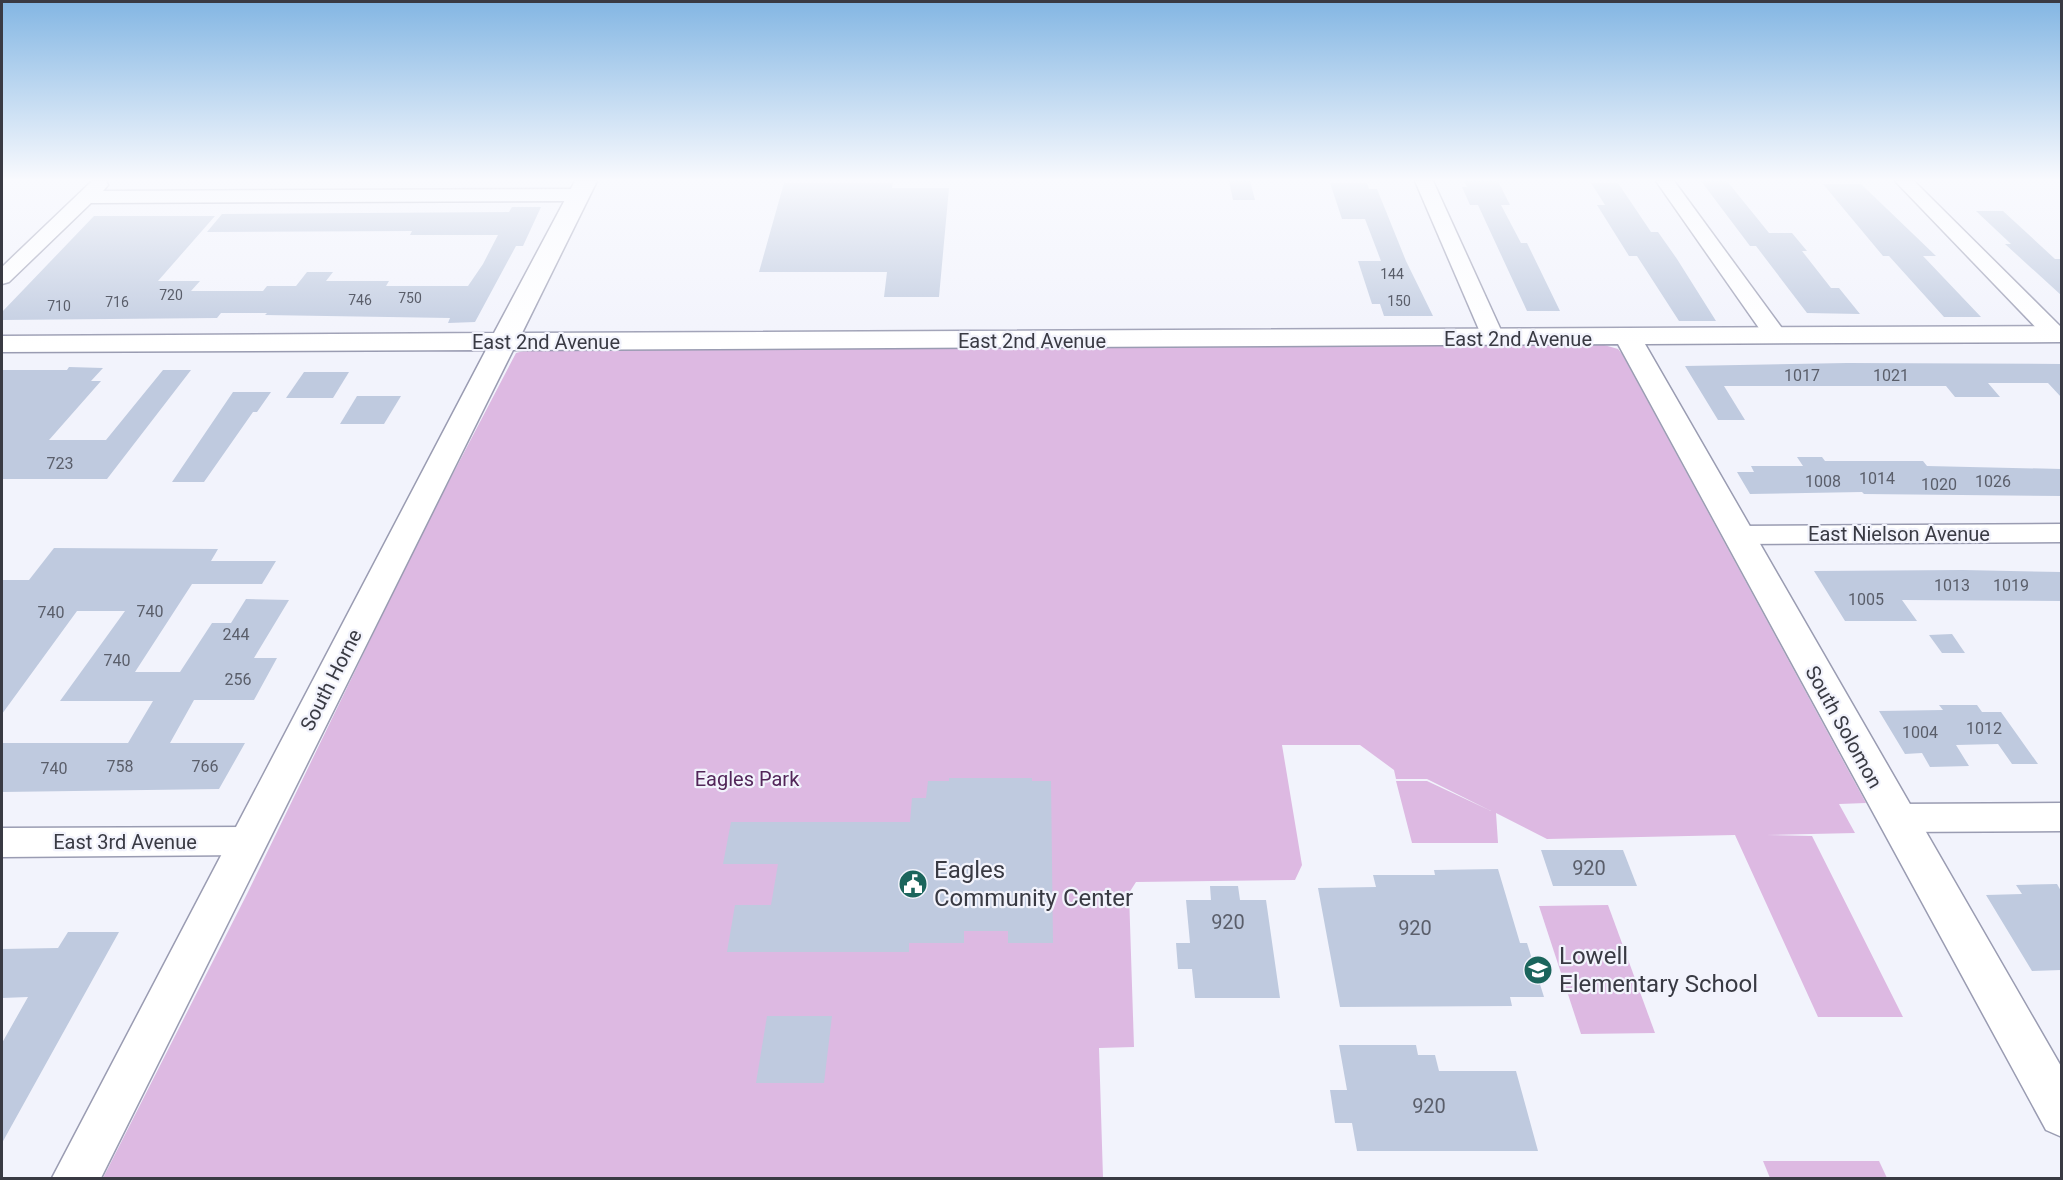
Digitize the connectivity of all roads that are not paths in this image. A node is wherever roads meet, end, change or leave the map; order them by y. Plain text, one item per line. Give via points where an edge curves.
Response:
1 (46, 236) edge
2 (558, 236) edge
3 (1448, 236) edge
4 (1704, 236) edge
5 (1959, 236) edge
6 (2, 278) edge
7 (2058, 334) edge
8 (1776, 336) junction
9 (1628, 338) junction
10 (1494, 339) junction
11 (504, 342) junction
12 (2, 344) edge
13 (2061, 533) edge
14 (1737, 535) junction
15 (2061, 817) edge
16 (1894, 818) junction
17 (248, 841) junction
18 (2, 843) edge
19 (2061, 1114) edge
20 (76, 1179) edge

1 - 6 street
2 - 11 street, South Horne
3 - 10 street
4 - 8 street
5 - 7 street
7 - 8 street, East 2nd Avenue
8 - 9 street, East 2nd Avenue
9 - 10 street, East 2nd Avenue
9 - 14 street, South Solomon
10 - 11 street, East 2nd Avenue
11 - 12 street, East 2nd Avenue
11 - 17 street, South Horne
13 - 14 street, East Nielson Avenue
14 - 16 street, South Solomon
15 - 16 street
16 - 19 street, South Solomon
17 - 18 street, East 3rd Avenue
17 - 20 street, South Horne

